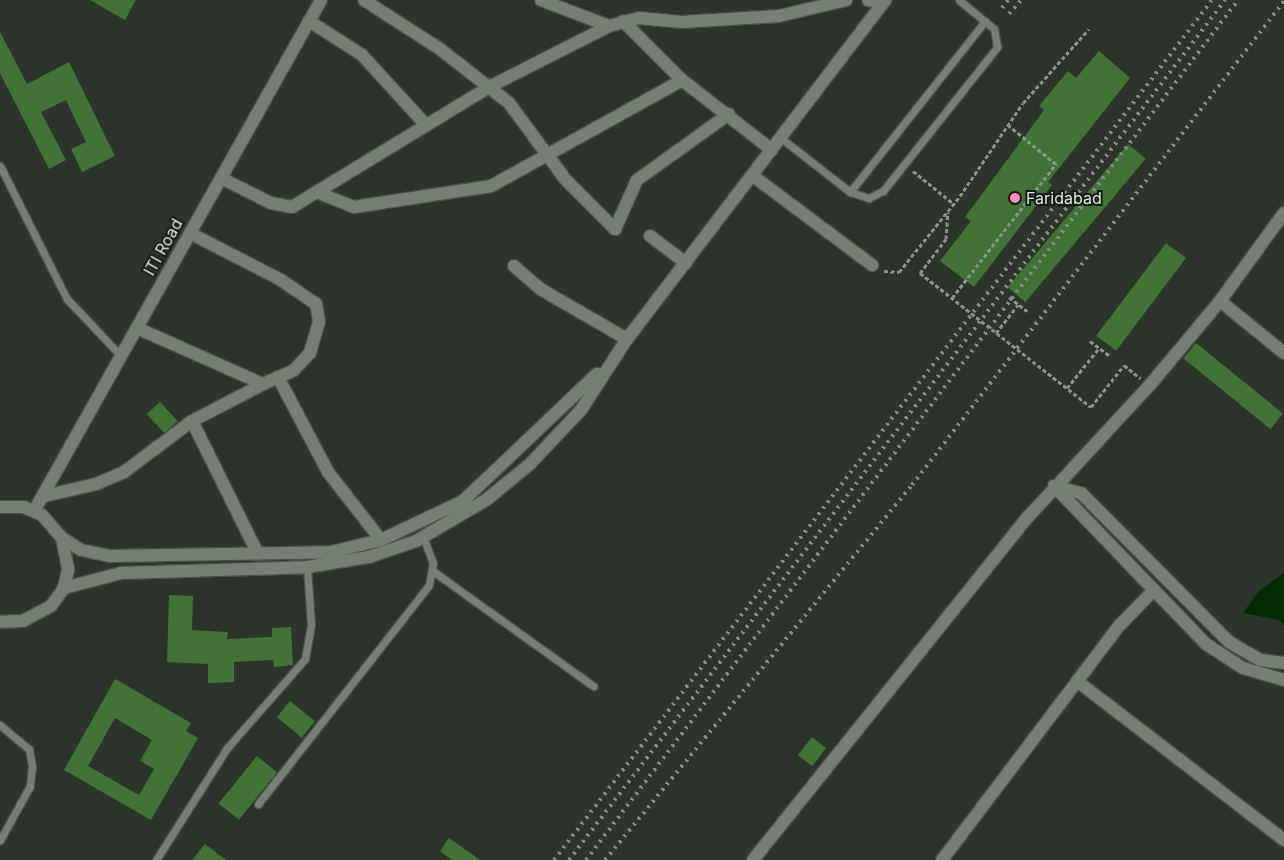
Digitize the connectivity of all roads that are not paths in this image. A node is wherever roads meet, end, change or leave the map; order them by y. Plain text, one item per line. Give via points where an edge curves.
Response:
1 (321, 0) edge
2 (364, 0) edge
3 (541, 0) edge
4 (846, 0) edge
5 (868, 0) edge
6 (959, 0) edge
7 (884, 2) edge
8 (309, 21) junction
9 (985, 21) junction
10 (623, 22) junction
11 (608, 26) junction
12 (682, 80) junction
13 (489, 87) junction
14 (729, 114) junction
15 (426, 125) junction
16 (781, 138) junction
17 (772, 150) junction
18 (548, 154) junction
19 (0, 166) edge
20 (753, 176) junction
21 (221, 178) junction
22 (850, 192) junction
23 (319, 193) junction
24 (1284, 213) edge
25 (190, 233) junction
26 (650, 236) dead end
27 (686, 263) junction
28 (872, 265) road end
29 (514, 266) dead end
30 (1220, 301) junction
31 (137, 328) junction
32 (627, 339) junction
33 (1284, 353) edge
34 (121, 356) junction
35 (610, 363) junction
36 (278, 377) junction
37 (263, 384) junction
38 (192, 421) junction
39 (1054, 486) junction
40 (44, 496) junction
41 (0, 507) edge
42 (34, 511) junction
43 (423, 537) junction
44 (62, 538) junction
45 (381, 540) junction
46 (258, 554) junction
47 (306, 567) junction
48 (434, 572) junction
49 (64, 588) junction
50 (1154, 590) junction
51 (0, 622) edge
52 (1284, 663) edge
53 (1284, 680) edge
54 (1077, 681) junction
55 (594, 686) dead end
56 (0, 725) edge
57 (258, 804) dead end
58 (0, 840) edge
59 (1284, 840) edge
60 (949, 858) edge
61 (156, 860) edge
62 (753, 860) edge

1 - 8 street, ITI Road
2 - 13 street
3 - 11 street
4 - 10 street via 779,16 731,22
5 - 7 street
6 - 9 lane
7 - 16 street
8 - 15 street via 362,55
8 - 21 street, ITI Road
9 - 22 lane
9 - 22 lane via 994,29 997,47 907,166 883,191 869,198
10 - 11 street
10 - 12 street
11 - 13 street
12 - 14 street
12 - 18 street
13 - 15 street
13 - 18 street via 526,121
14 - 17 street
14 - 18 street via 637,180 615,229 588,205
15 - 23 street
16 - 17 street
16 - 22 lane
17 - 20 street
18 - 23 street via 491,186 457,188 390,203 354,207
19 - 34 lane via 67,299
20 - 27 street
20 - 28 street
21 - 23 street via 284,207 292,207
21 - 25 street, ITI Road
24 - 30 street
25 - 31 street, ITI Road
25 - 36 street via 281,280 316,304 319,322 310,353 294,370
26 - 27 street
27 - 32 street
29 - 32 street via 542,290
30 - 33 street
30 - 39 street via 1149,386
31 - 34 street, ITI Road
31 - 37 street
32 - 35 street
34 - 40 street, ITI Road
35 - 43 street via 581,410 530,464 466,514
35 - 45 street via 463,501
36 - 37 street
36 - 45 street via 328,472
37 - 38 street
38 - 40 street via 124,472 80,489
38 - 46 street
39 - 50 street
39 - 52 street via 1081,492 1229,642 1260,660
39 - 62 street
40 - 42 street, ITI Road
41 - 42 street
42 - 44 street
43 - 47 street via 369,557
43 - 48 lane
44 - 46 street via 81,550 110,556
44 - 49 street via 68,570
45 - 46 street via 331,552
47 - 49 street via 121,573
47 - 61 lane via 311,625 305,659 227,748
48 - 55 lane
48 - 57 lane via 429,585
49 - 51 street via 51,606 23,621
50 - 53 street via 1206,644 1243,668
50 - 54 street via 1120,625
54 - 59 street
54 - 60 street
56 - 58 lane via 29,749 32,766 30,786

